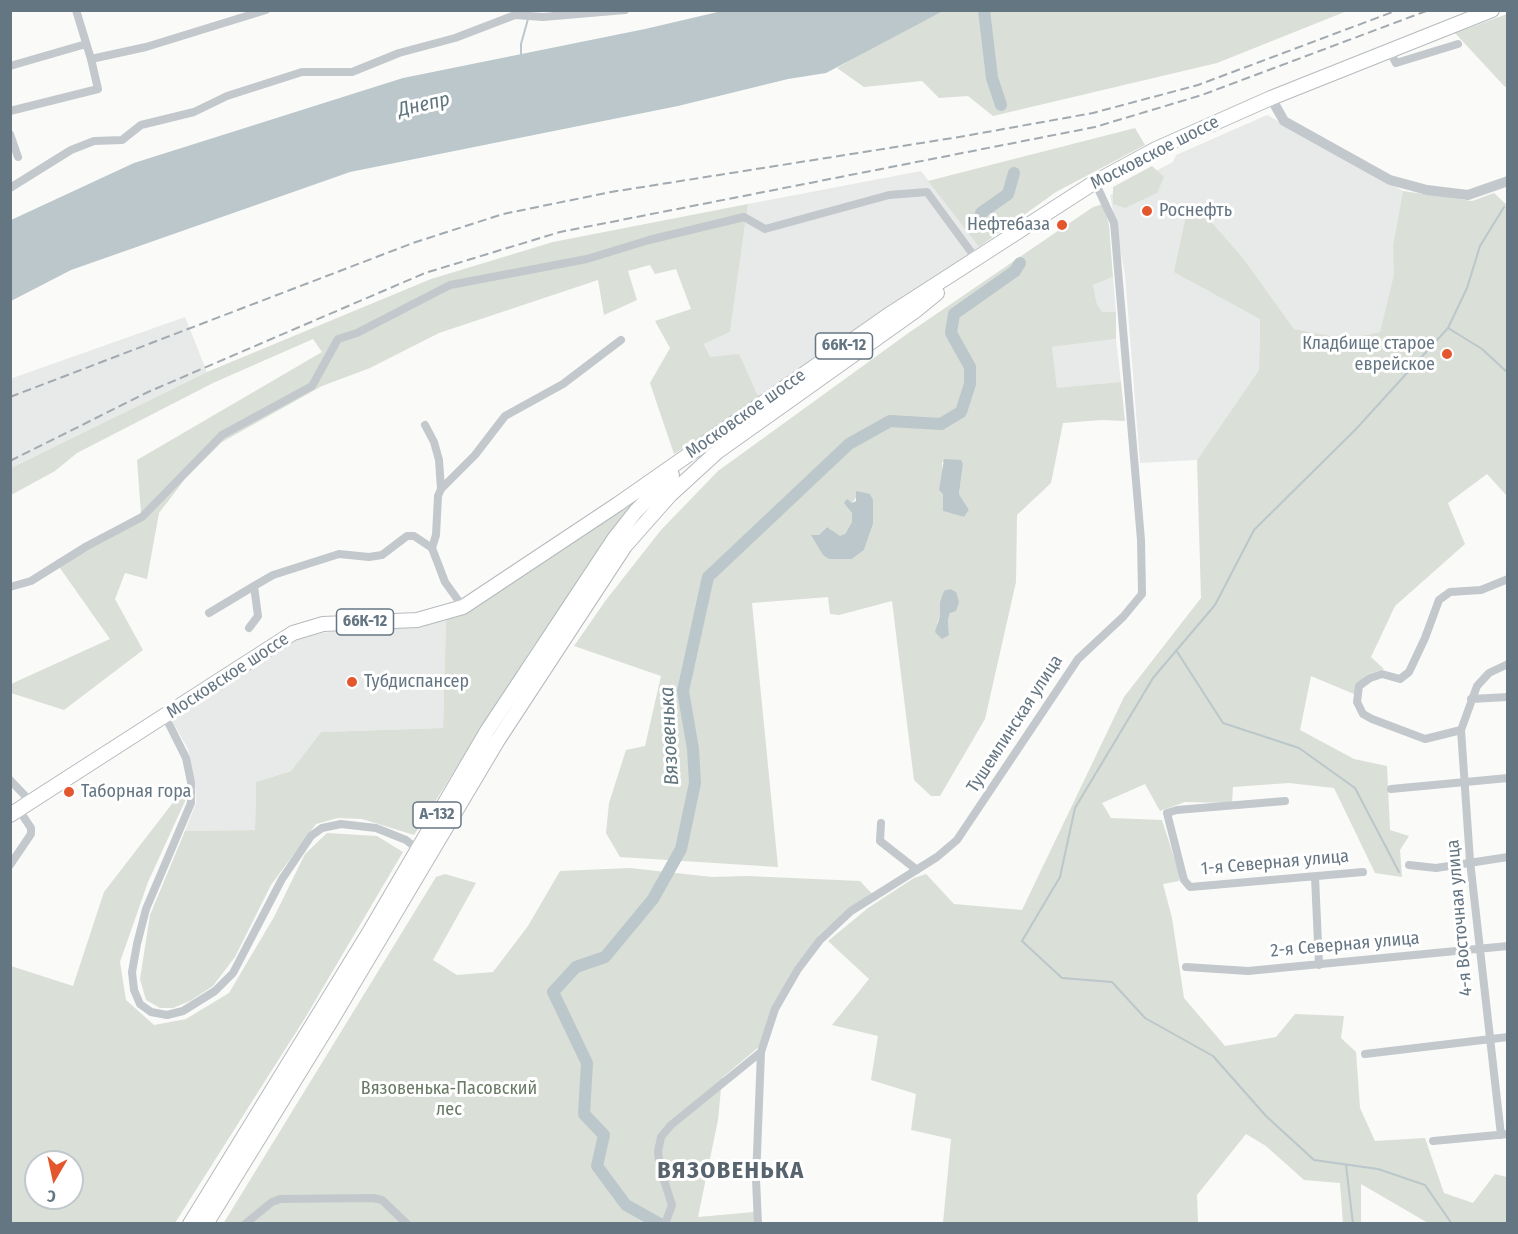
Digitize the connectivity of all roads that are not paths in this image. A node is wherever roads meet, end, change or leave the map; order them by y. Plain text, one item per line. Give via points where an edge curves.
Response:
1 (76, 10) edge
2 (266, 10) edge
3 (625, 10) edge
4 (1492, 10) edge
5 (86, 44) junction
6 (1458, 44) dead end
7 (1389, 50) junction
8 (91, 59) junction
9 (10, 66) edge
10 (1271, 98) junction
11 (10, 111) edge
12 (10, 134) edge
13 (18, 156) dead end
14 (1508, 180) edge
15 (1095, 182) junction
16 (10, 188) edge
17 (975, 261) junction
18 (621, 340) dead end
19 (425, 425) dead end
20 (718, 433) junction
21 (441, 489) junction
22 (432, 548) junction
23 (1508, 579) edge
24 (254, 586) junction
25 (10, 587) edge
26 (463, 607) junction
27 (209, 613) dead end
28 (249, 628) dead end
29 (1508, 664) edge
30 (1508, 697) edge
31 (1471, 699) junction
32 (165, 716) junction
33 (1461, 730) junction
34 (1508, 778) edge
35 (10, 780) edge
36 (1466, 782) junction
37 (1392, 789) dead end
38 (1285, 801) dead end
39 (31, 802) junction
40 (15, 812) edge
41 (881, 823) dead end
42 (423, 853) junction
43 (1508, 857) edge
44 (1470, 861) junction
45 (10, 865) edge
46 (1409, 866) dead end
47 (917, 870) junction
48 (1363, 872) dead end
49 (1315, 877) junction
50 (1508, 946) edge
51 (1479, 949) junction
52 (1319, 965) junction
53 (1186, 967) dead end
54 (1508, 1037) edge
55 (1489, 1039) junction
56 (761, 1052) junction
57 (1365, 1054) dead end
58 (1504, 1134) edge
59 (1433, 1141) dead end
60 (190, 1224) edge
61 (206, 1224) edge
62 (245, 1224) edge
63 (406, 1224) edge
64 (665, 1224) edge
65 (758, 1224) edge

1 - 5 street
2 - 8 street via 146,47
3 - 16 street via 571,16 515,15 352,72 302,72 227,96 194,112 141,125 122,140 94,141 71,150
4 - 7 main road, Московское шоссе
5 - 8 street
5 - 9 street
6 - 7 street via 1396,63
7 - 10 main road, Московское шоссе
8 - 11 street via 98,90
10 - 14 street via 1284,121 1390,180 1468,195
10 - 15 main road, Московское шоссе via 1189,133
12 - 13 street
15 - 17 main road, Московское шоссе
15 - 47 street, Тушемлинская улица via 1114,223 1144,587 1139,601 1078,659 957,840
17 - 20 main road, Московское шоссе / 66К-12 via 886,316
17 - 25 street via 927,192 890,195 765,229 744,217 587,259 450,285 338,339 312,386 222,435 142,517 31,580
17 - 42 main road, А-132 via 915,311 717,453 649,518 625,546 570,627
18 - 21 street via 563,384 505,416 476,455
19 - 21 street via 439,460
20 - 26 main road, Московское шоссе / 66К-12
20 - 42 main road, А-132 via 654,491 614,539 487,731
21 - 22 street
22 - 24 street via 414,536 407,536 382,555 326,557 273,575
22 - 26 street via 445,582
23 - 33 street via 1480,590 1450,592 1439,600 1409,672 1400,679 1382,674 1359,686 1357,702 1363,714 1425,739
24 - 27 street
24 - 28 street via 258,616
26 - 32 main road, Московское шоссе / 66К-12 via 417,620 323,624 293,633
29 - 31 street, 4-я Восточная улица via 1489,673
30 - 31 street
31 - 33 street, 4-я Восточная улица
32 - 39 main road, Московское шоссе / 66К-12
32 - 42 street via 186,758 191,803 146,909 137,944 132,972 134,990 140,1004 151,1012 167,1015 183,1011 215,991 233,973 282,879 311,836 322,828 341,824 376,828 406,840
33 - 36 street, 4-я Восточная улица
34 - 36 street
35 - 39 street
36 - 37 street
36 - 44 street, 4-я Восточная улица
38 - 49 street, 1-я Северная улица via 1167,813 1184,880 1190,887
39 - 40 main road, Московское шоссе / 66К-12
40 - 45 street via 31,828 31,834
41 - 47 street via 880,841
42 - 60 main road, А-132
42 - 61 main road, А-132
43 - 44 street
44 - 46 street via 1436,868
44 - 51 street, 4-я Восточная улица
47 - 56 street, Тушемлинская улица via 850,911 820,940 775,1009
48 - 49 street, 1-я Северная улица
49 - 52 street
50 - 51 street, 2-я Северная улица
51 - 52 street, 2-я Северная улица
51 - 55 street, 4-я Восточная улица
52 - 53 street, 2-я Северная улица via 1248,971
54 - 55 street
55 - 57 street
55 - 58 street, 4-я Восточная улица
56 - 64 street via 661,1137 660,1168 672,1205
56 - 65 street, Тушемлинская улица
58 - 59 street
62 - 63 street via 280,1199 373,1198 382,1200

